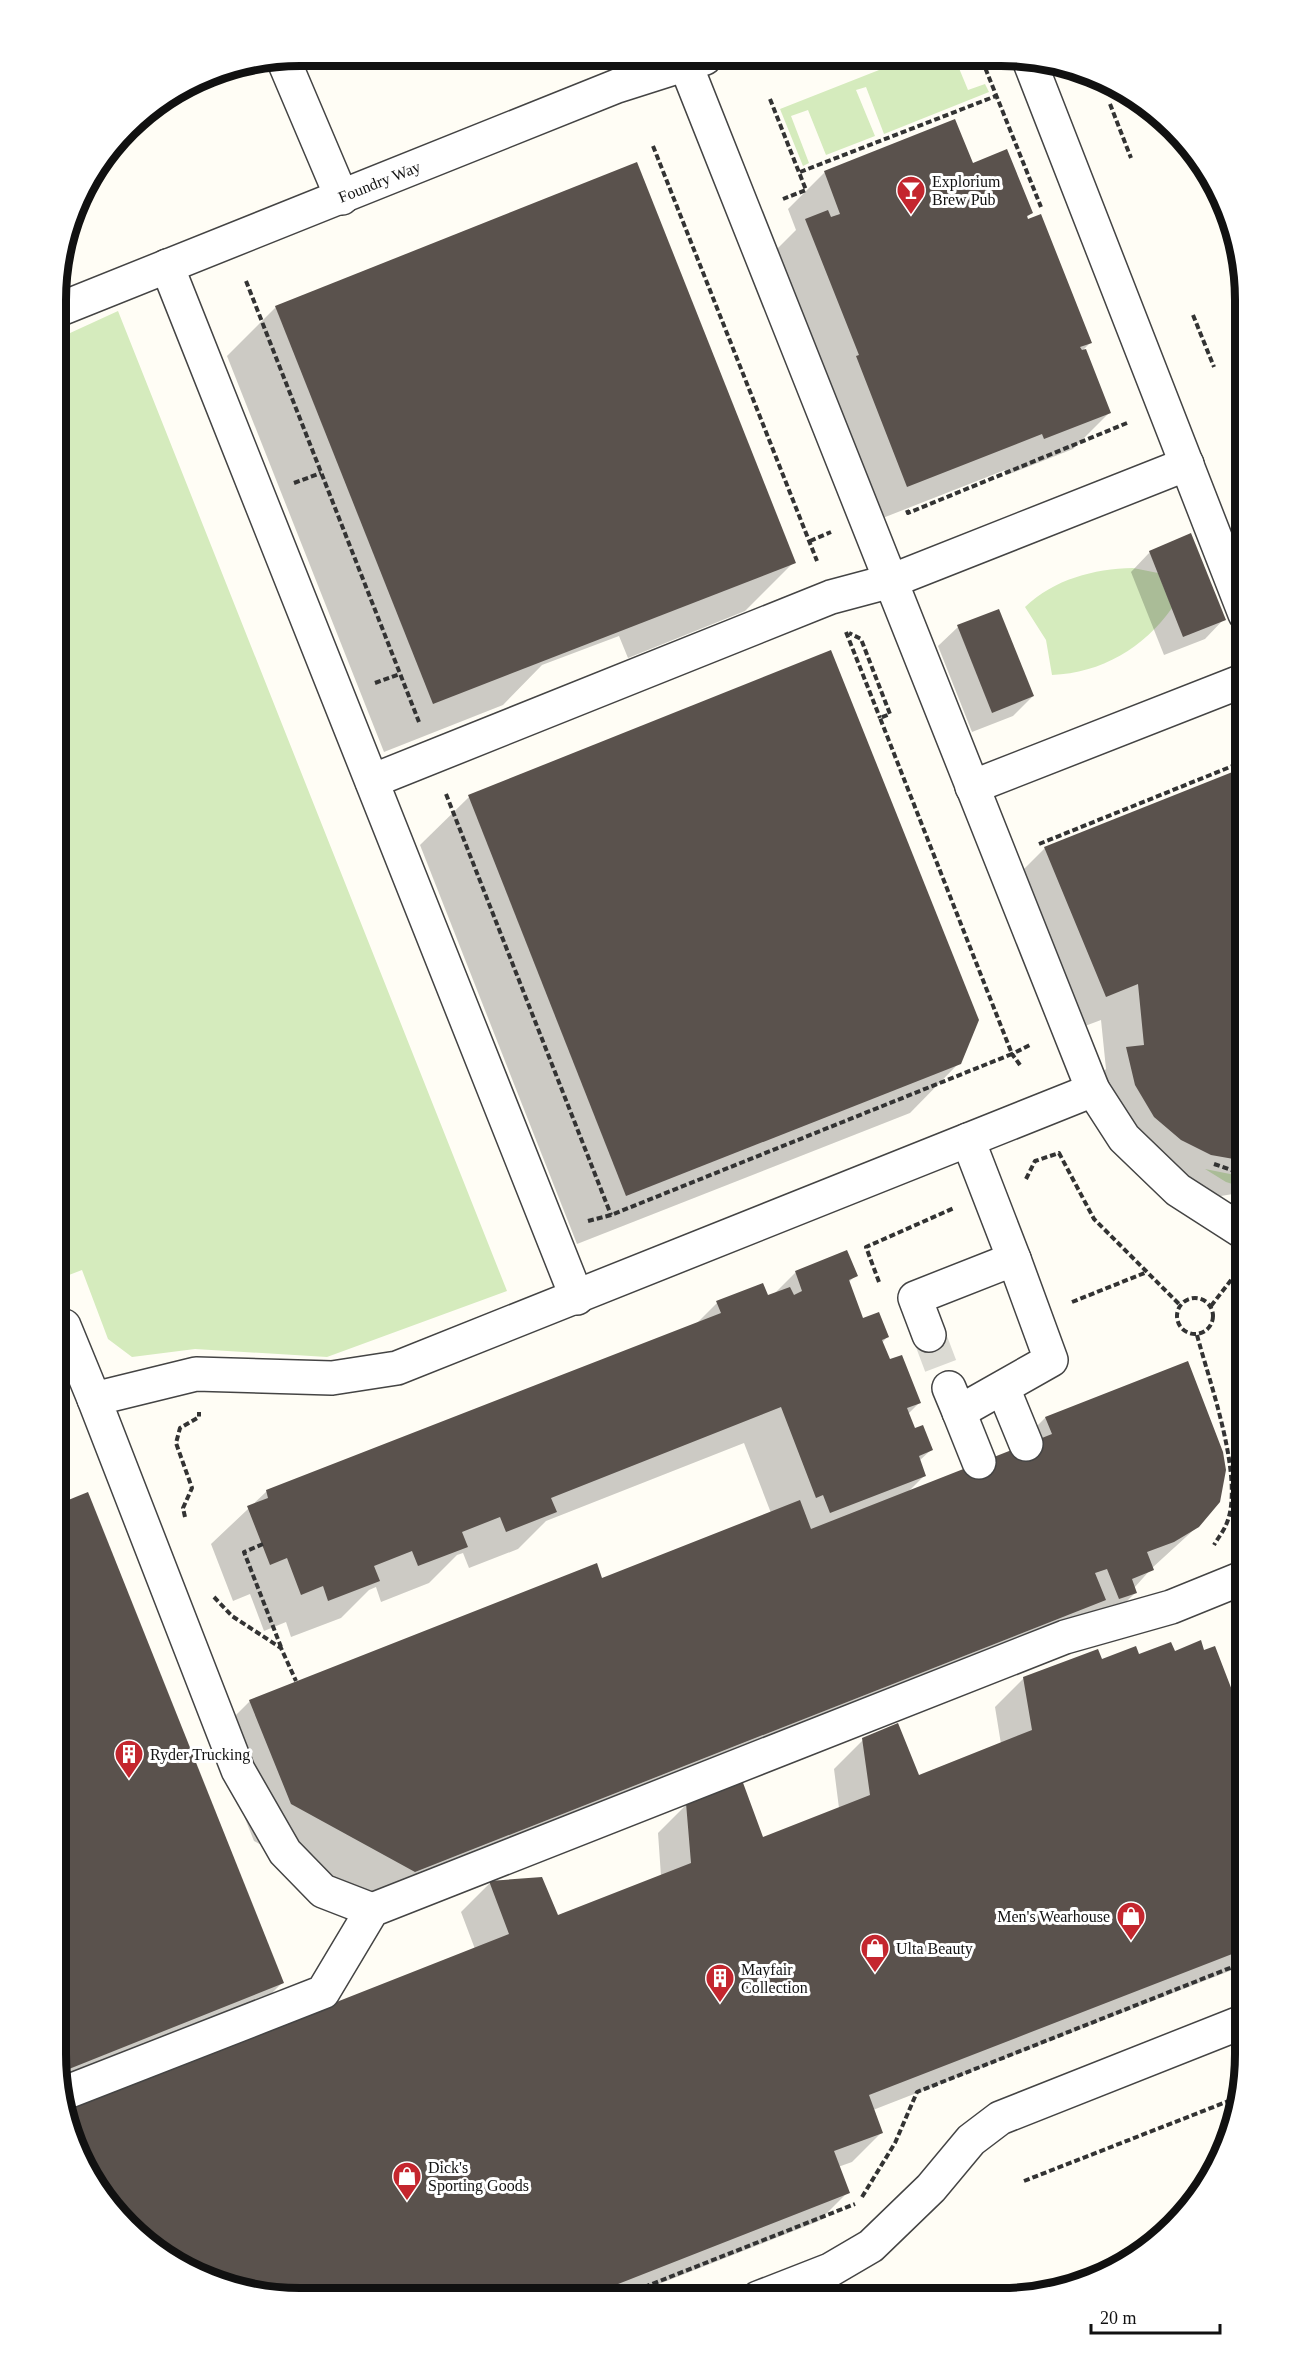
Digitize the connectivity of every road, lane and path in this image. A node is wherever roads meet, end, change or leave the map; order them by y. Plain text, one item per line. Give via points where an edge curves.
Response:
1 (674, 66) edge
2 (693, 66) edge
3 (984, 66) edge
4 (286, 67) edge
5 (1042, 69) edge
6 (996, 96) junction
7 (770, 99) dead end
8 (1110, 104) dead end
9 (653, 146) dead end
10 (1131, 158) dead end
11 (800, 172) junction
12 (342, 198) junction
13 (783, 199) dead end
14 (1044, 216) dead end
15 (167, 266) junction
16 (66, 306) edge
17 (1193, 315) dead end
18 (1214, 367) dead end
19 (1123, 413) dead end
20 (1187, 464) junction
21 (908, 513) dead end
22 (841, 528) dead end
23 (810, 541) junction
24 (891, 581) junction
25 (1235, 588) edge
26 (831, 597) junction
27 (845, 632) junction
28 (1235, 684) edge
29 (880, 718) junction
30 (1235, 765) edge
31 (372, 781) junction
32 (972, 787) junction
33 (1043, 855) dead end
34 (1030, 1045) dead end
35 (1012, 1054) junction
36 (1020, 1065) dead end
37 (1093, 1090) junction
38 (968, 1140) junction
39 (1209, 1162) dead end
40 (1235, 1171) edge
41 (1017, 1183) dead end
42 (1235, 1227) edge
43 (551, 1233) junction
44 (1014, 1259) junction
45 (1147, 1272) junction
46 (1235, 1275) edge
47 (577, 1298) junction
48 (1180, 1305) junction
49 (1211, 1306) junction
50 (1035, 1317) junction
51 (66, 1331) edge
52 (929, 1335) tunnel mouth
53 (1197, 1335) junction
54 (1003, 1388) junction
55 (94, 1399) junction
56 (198, 1402) dead end
57 (1026, 1444) dead end
58 (979, 1462) dead end
59 (185, 1520) dead end
60 (263, 1545) dead end
61 (1214, 1545) dead end
62 (1235, 1581) edge
63 (212, 1594) dead end
64 (281, 1648) junction
65 (296, 1681) dead end
66 (372, 1910) junction
67 (1235, 2025) edge
68 (69, 2091) edge
69 (1231, 2100) edge
70 (1024, 2181) dead end
71 (811, 2288) edge

1 - 12 street, Foundry Way
2 - 24 street
3 - 6 path
4 - 12 street
5 - 20 street
6 - 11 path
6 - 14 path
7 - 11 path
8 - 10 path
9 - 23 path
11 - 13 path via 806,190
12 - 15 street, Foundry Way
15 - 16 street, Foundry Way
15 - 31 street
17 - 18 path
19 - 21 path via 1128,424
20 - 24 street
20 - 25 street
22 - 23 path
23 - 26 path
24 - 26 street
24 - 32 street
26 - 27 path
26 - 31 street
27 - 29 path
27 - 29 path via 861,639 890,714
28 - 32 street
29 - 35 path
30 - 33 path via 1039,844
31 - 43 street
32 - 37 street
34 - 35 path
35 - 36 path
35 - 43 path via 611,1215
37 - 38 street
37 - 42 street via 1124,1138 1178,1190
38 - 44 street
38 - 47 street
39 - 40 path
41 - 45 path via 1026,1180 1035,1161 1059,1153 1094,1219
43 - 47 street
44 - 50 street
44 - 52 street via 915,1298
45 - 48 path
45 - 50 path
46 - 49 path
47 - 55 street via 397,1368 332,1378 196,1374
48 - 49 path via 1189,1298 1201,1298
48 - 53 path via 1176,1317 1181,1328
49 - 53 path via 1212,1324
50 - 54 street via 1051,1360
51 - 55 street
53 - 61 path via 1230,1462 1232,1494 1227,1524
54 - 57 street
54 - 58 street via 954,1400
55 - 66 street via 238,1770 285,1852 300,1868 323,1891
56 - 59 path via 199,1417 180,1428 176,1443 192,1488 183,1508
60 - 64 path via 244,1551
62 - 66 street via 1171,1607 1065,1637
63 - 64 path via 232,1616
64 - 65 path
66 - 68 street via 323,1992
67 - 71 street via 1000,2118 971,2140 931,2188 871,2246 830,2270
69 - 70 path

